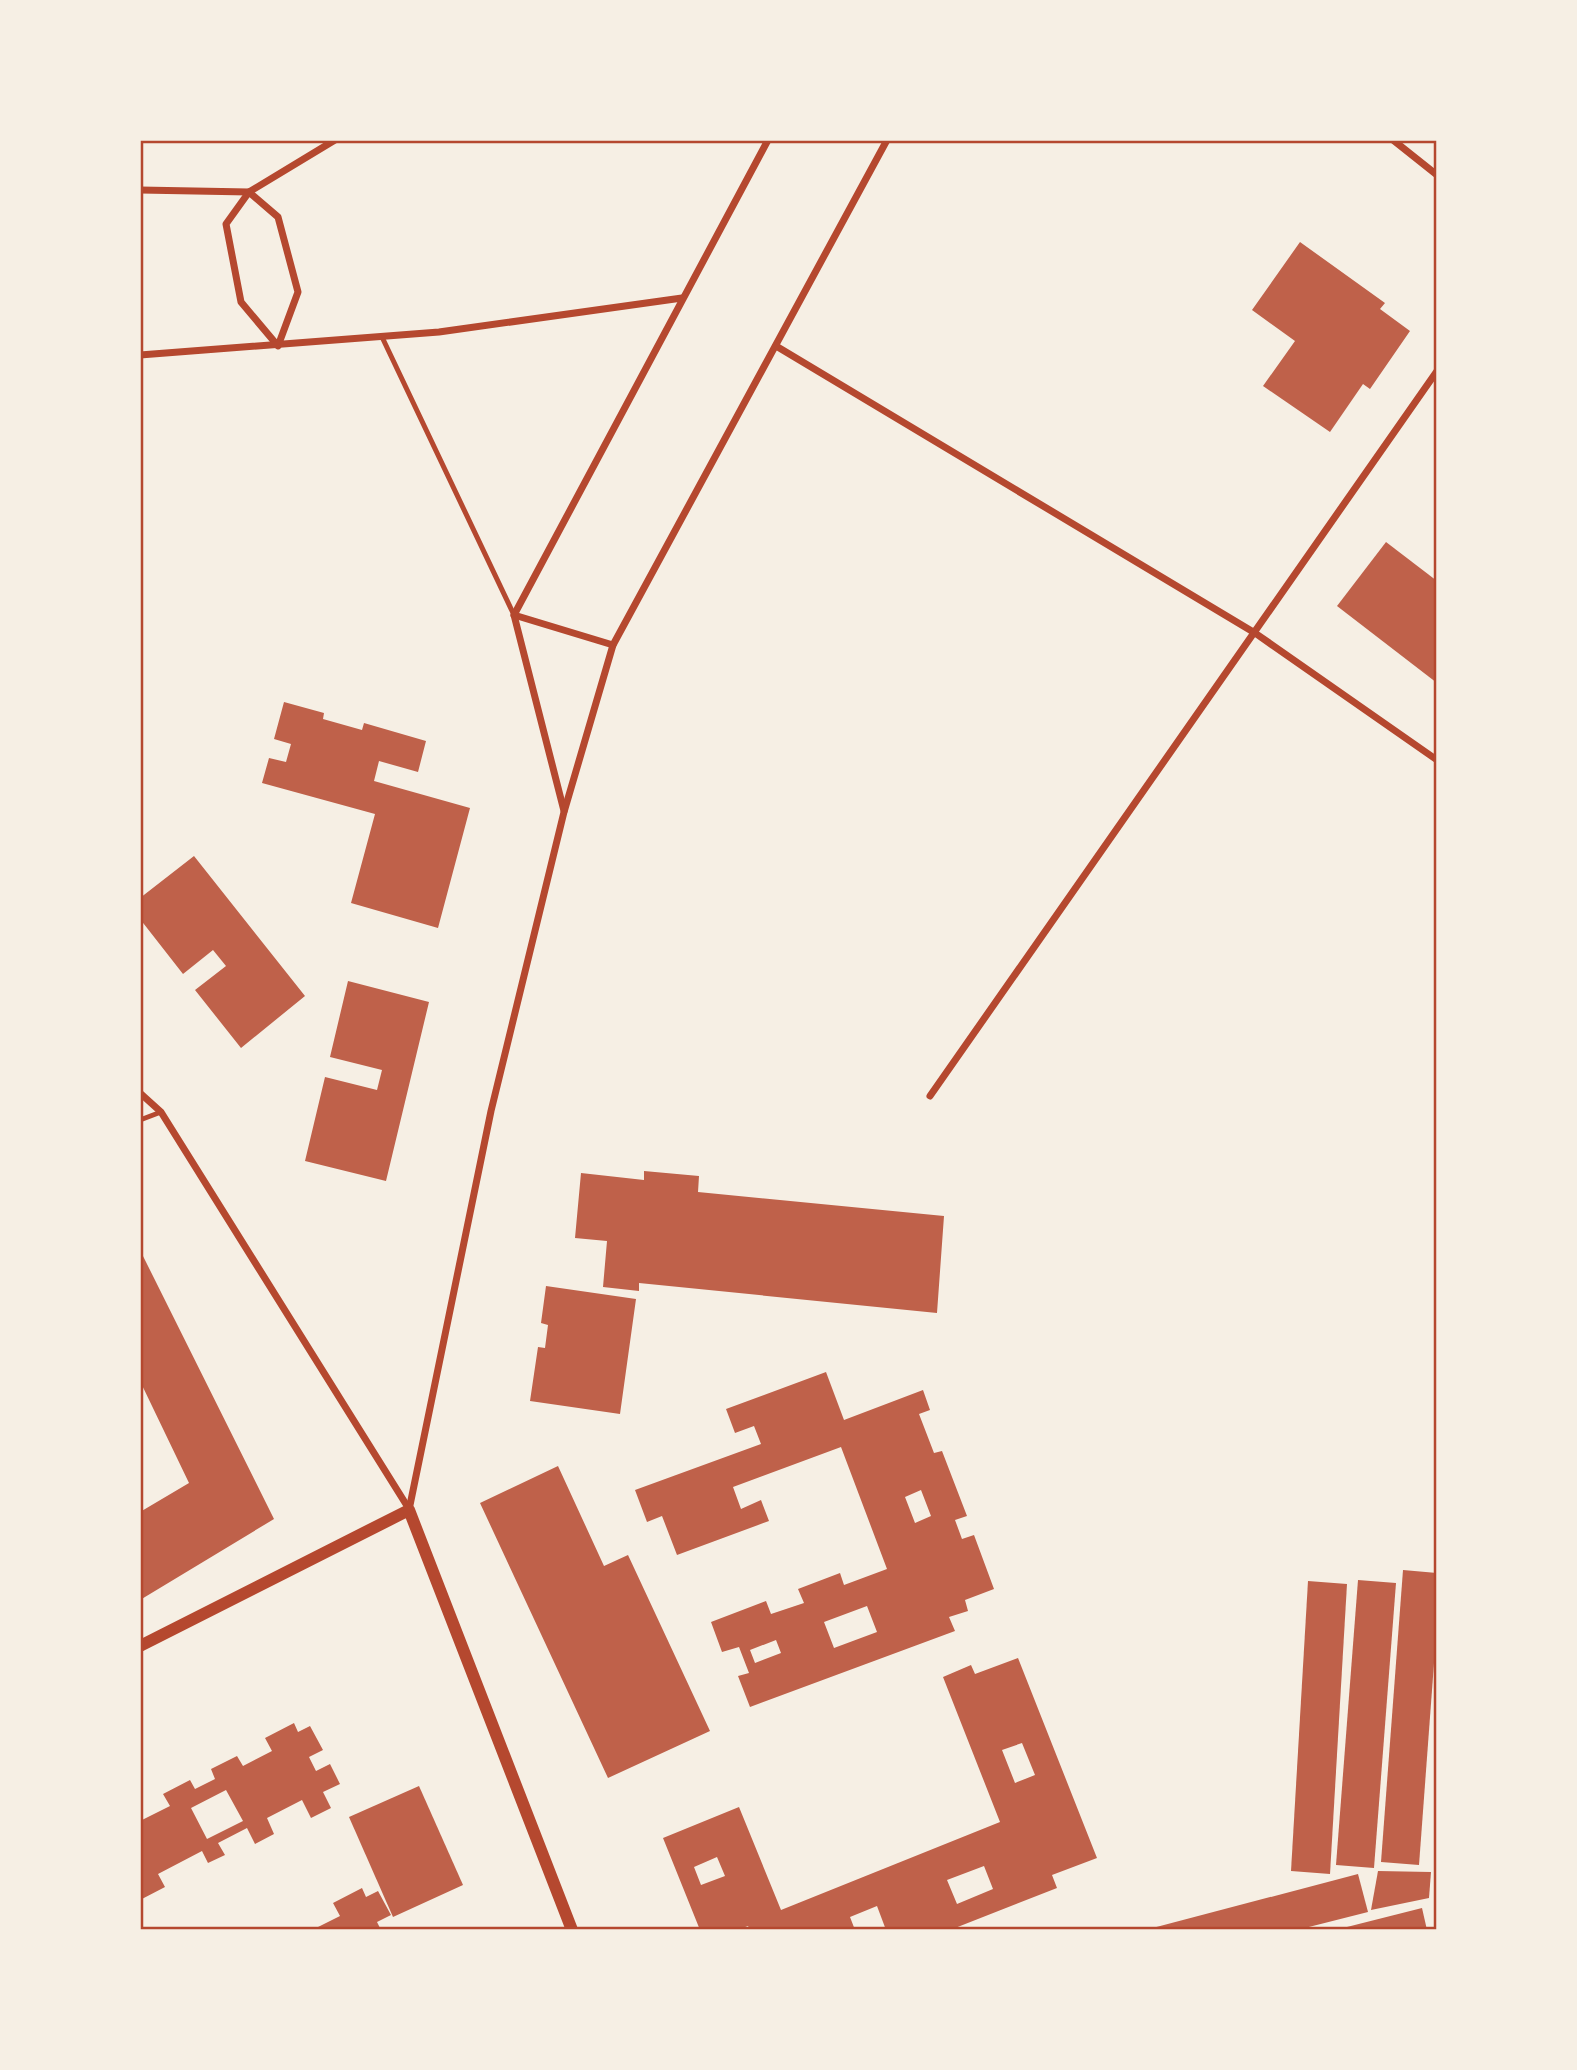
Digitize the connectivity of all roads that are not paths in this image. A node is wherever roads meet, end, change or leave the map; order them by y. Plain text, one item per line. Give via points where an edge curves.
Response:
1 (335, 140) edge
2 (768, 140) edge
3 (887, 140) edge
4 (1393, 140) edge
5 (1437, 175) edge
6 (140, 190) edge
7 (249, 192) junction
8 (682, 298) junction
9 (382, 337) junction
10 (278, 345) junction
11 (776, 346) junction
12 (140, 355) edge
13 (1437, 371) edge
14 (514, 615) junction
15 (1255, 633) junction
16 (613, 645) junction
17 (1437, 760) edge
18 (564, 812) junction
19 (140, 1093) edge
20 (930, 1096) dead end
21 (161, 1112) junction
22 (140, 1120) edge
23 (409, 1510) junction
24 (140, 1646) edge
25 (572, 1930) edge

1 - 7 street
2 - 8 street
3 - 11 street
4 - 5 street
6 - 7 street
7 - 10 street via 278,217 298,292
7 - 10 street via 226,223 241,302
8 - 9 street
8 - 14 street
9 - 10 street
9 - 14 lane
10 - 12 street
11 - 15 street
11 - 16 street
13 - 15 street
14 - 16 street
14 - 18 street
15 - 17 street
15 - 20 street
16 - 18 street
18 - 23 street via 491,1111
19 - 21 street
21 - 22 lane
21 - 23 street
23 - 24 street
23 - 25 street

